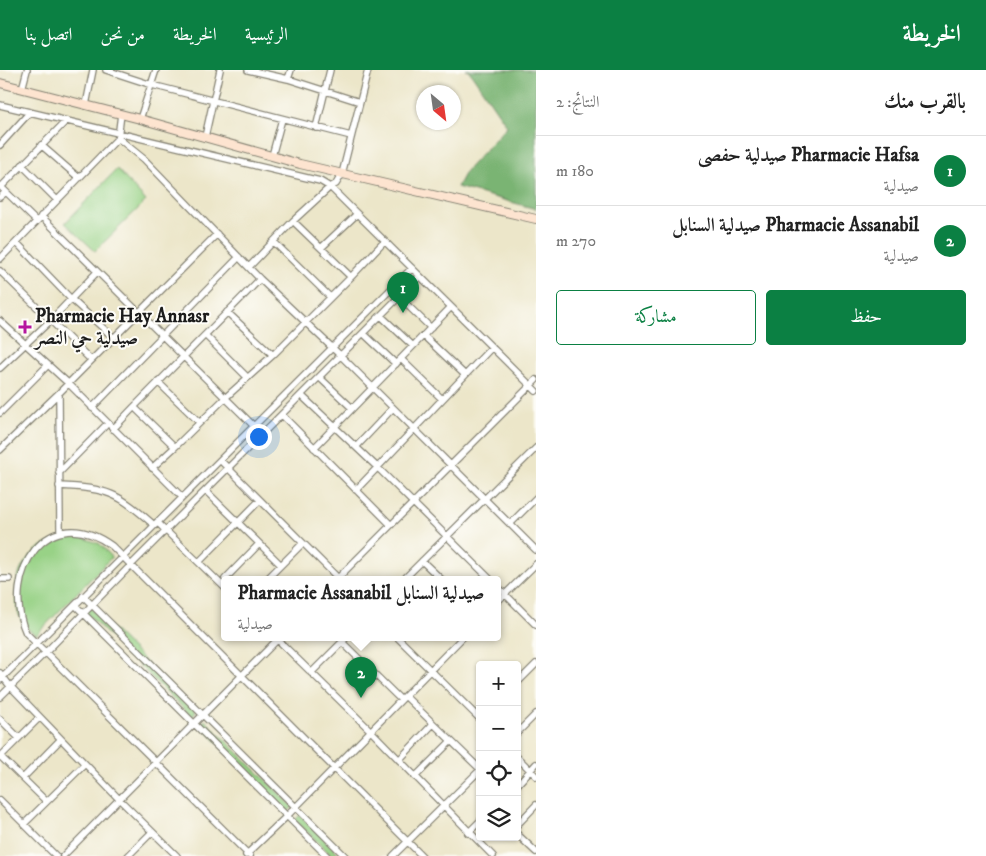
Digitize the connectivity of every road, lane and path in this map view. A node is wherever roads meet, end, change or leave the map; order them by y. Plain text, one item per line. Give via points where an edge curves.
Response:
1 (27, 70) edge
2 (93, 70) edge
3 (106, 70) edge
4 (156, 70) edge
5 (220, 70) edge
6 (251, 70) edge
7 (290, 70) edge
8 (330, 70) edge
9 (368, 70) edge
10 (288, 79) junction
11 (0, 83) edge
12 (152, 85) junction
13 (22, 88) junction
14 (325, 91) junction
15 (213, 100) junction
16 (360, 102) junction
17 (0, 105) edge
18 (86, 105) junction
19 (30, 112) junction
20 (121, 114) junction
21 (140, 119) junction
22 (282, 119) junction
23 (65, 122) junction
24 (316, 128) junction
25 (118, 136) junction
26 (351, 136) junction
27 (205, 137) junction
28 (0, 145) edge
29 (42, 145) junction
30 (272, 156) junction
31 (22, 165) junction
32 (342, 174) junction
33 (79, 178) junction
34 (330, 187) junction
35 (2, 188) edge
36 (0, 197) edge
37 (57, 200) junction
38 (357, 214) junction
39 (42, 216) junction
40 (536, 219) edge
41 (36, 221) junction
42 (293, 221) junction
43 (217, 234) junction
44 (274, 242) junction
45 (384, 242) junction
46 (17, 243) junction
47 (321, 248) junction
48 (239, 257) junction
49 (0, 259) edge
50 (249, 267) junction
51 (412, 268) junction
52 (0, 271) edge
53 (97, 272) junction
54 (420, 276) junction
55 (351, 277) junction
56 (260, 278) junction
57 (330, 297) junction
58 (399, 297) junction
59 (70, 298) junction
60 (451, 307) junction
61 (227, 312) junction
62 (138, 313) junction
63 (381, 316) junction
64 (0, 320) edge
65 (50, 321) junction
66 (305, 321) junction
67 (431, 328) junction
68 (364, 333) junction
69 (205, 335) junction
70 (163, 336) junction
71 (424, 336) junction
72 (114, 338) junction
73 (26, 344) junction
74 (413, 346) junction
75 (492, 347) junction
76 (333, 348) junction
77 (273, 355) junction
78 (184, 356) junction
79 (341, 356) junction
80 (91, 360) junction
81 (398, 361) junction
82 (48, 366) junction
83 (0, 368) edge
84 (465, 375) junction
85 (247, 377) junction
86 (319, 378) junction
87 (536, 380) edge
88 (158, 382) junction
89 (68, 383) junction
90 (530, 385) junction
91 (373, 387) junction
92 (536, 391) edge
93 (59, 393) junction
94 (302, 395) junction
95 (225, 398) junction
96 (442, 399) junction
97 (134, 407) junction
98 (92, 408) junction
99 (352, 408) junction
100 (394, 408) junction
101 (0, 413) edge
102 (282, 415) junction
103 (199, 422) junction
104 (107, 424) junction
105 (254, 426) junction
106 (334, 427) junction
107 (414, 428) junction
108 (113, 429) junction
109 (262, 434) junction
110 (175, 447) junction
111 (356, 447) junction
112 (314, 448) junction
113 (536, 448) edge
114 (0, 450) edge
115 (220, 460) junction
116 (450, 465) junction
117 (377, 467) junction
118 (152, 468) junction
119 (228, 468) junction
120 (59, 473) junction
121 (59, 486) junction
122 (356, 490) junction
123 (206, 491) junction
124 (182, 497) junction
125 (536, 498) edge
126 (485, 499) junction
127 (260, 500) junction
128 (413, 502) junction
129 (237, 523) junction
130 (156, 524) junction
131 (392, 524) junction
132 (510, 524) junction
133 (60, 530) junction
134 (166, 530) junction
135 (447, 536) junction
136 (303, 543) junction
137 (259, 544) junction
138 (28, 546) dead end
139 (535, 547) edge
140 (122, 557) junction
141 (422, 561) junction
142 (199, 562) junction
143 (536, 564) edge
144 (131, 565) junction
145 (281, 565) junction
146 (230, 576) edge
147 (270, 576) edge
148 (335, 576) edge
149 (341, 576) edge
150 (407, 576) edge
151 (438, 576) edge
152 (487, 576) edge
153 (0, 579) edge
154 (221, 580) edge
155 (8, 588) dead end
156 (501, 590) edge
157 (505, 594) junction
158 (84, 596) junction
159 (501, 598) edge
160 (75, 605) junction
161 (93, 606) junction
162 (13, 614) dead end
163 (84, 614) junction
164 (535, 622) edge
165 (274, 641) edge
166 (280, 641) edge
167 (401, 641) edge
168 (455, 641) edge
169 (342, 642) joint
170 (38, 643) junction
171 (46, 652) junction
172 (536, 664) edge
173 (430, 669) junction
174 (312, 673) junction
175 (241, 675) junction
176 (1, 677) edge
177 (521, 679) edge
178 (10, 686) junction
179 (0, 697) edge
180 (403, 698) junction
181 (203, 714) junction
182 (536, 714) edge
183 (476, 715) edge
184 (40, 717) junction
185 (0, 719) edge
186 (194, 723) junction
187 (434, 724) junction
188 (521, 729) edge
189 (371, 731) junction
190 (19, 738) junction
191 (61, 740) junction
192 (451, 741) junction
193 (0, 757) edge
194 (399, 760) junction
195 (521, 761) edge
196 (155, 762) junction
197 (84, 764) junction
198 (536, 764) edge
199 (476, 765) edge
200 (335, 768) junction
201 (530, 770) junction
202 (476, 773) edge
203 (536, 776) edge
204 (415, 777) junction
205 (23, 778) junction
206 (521, 782) edge
207 (119, 799) junction
208 (0, 800) edge
209 (46, 801) junction
210 (536, 805) edge
211 (443, 806) junction
212 (296, 807) junction
213 (287, 816) junction
214 (521, 821) edge
215 (24, 824) junction
216 (476, 825) edge
217 (152, 832) junction
218 (468, 832) junction
219 (521, 838) edge
220 (408, 842) junction
221 (536, 852) edge
222 (248, 855) edge
223 (56, 856) edge
224 (63, 856) edge
225 (128, 856) edge
226 (177, 856) edge
227 (327, 856) edge
228 (345, 856) edge
229 (393, 856) edge
230 (422, 856) edge
231 (492, 856) edge

1 - 13 street
2 - 18 street
3 - 12 street
4 - 12 street
5 - 15 street
6 - 10 street
7 - 10 street
8 - 14 street
9 - 16 street
10 - 14 street
11 - 13 street
12 - 15 street
12 - 21 street
13 - 18 street
14 - 16 street
14 - 24 street
15 - 22 street
15 - 27 street
16 - 26 street
17 - 19 street
18 - 20 street
19 - 23 street
19 - 28 street
20 - 21 street
20 - 25 street
21 - 27 street
22 - 24 street
22 - 30 street
23 - 25 street
23 - 29 street
24 - 26 street
25 - 33 street
25 - 34 street via 317,180
25 - 43 street
26 - 32 street
27 - 30 street
29 - 31 street
29 - 33 street
30 - 32 street
31 - 35 street
31 - 37 street
32 - 34 street
32 - 40 street
33 - 37 street
34 - 38 street
34 - 42 street
35 - 36 street
35 - 41 street
37 - 39 street
38 - 45 street
38 - 47 street
39 - 41 street
39 - 53 street
41 - 46 street
42 - 44 street
42 - 47 street
43 - 48 street
43 - 62 street
44 - 50 street
44 - 57 street
45 - 51 street
45 - 55 street
46 - 49 street
46 - 59 street
47 - 55 street
48 - 50 street
48 - 70 street
50 - 56 street
51 - 54 street
51 - 76 street
52 - 65 street
53 - 59 street
53 - 62 street
54 - 58 street
54 - 60 street
55 - 57 street
56 - 61 street
56 - 66 street
57 - 66 street
58 - 63 street
58 - 67 street
59 - 65 street
59 - 72 street
60 - 67 street
60 - 75 street
61 - 69 street
61 - 77 street
62 - 70 street
62 - 72 street
63 - 68 street
63 - 74 street
64 - 73 street
65 - 73 street
65 - 80 street
66 - 76 street
66 - 77 street
67 - 71 street
68 - 79 street
68 - 81 street
69 - 78 street
69 - 85 street
70 - 78 street
70 - 98 street
71 - 74 street
71 - 84 street
72 - 80 street
73 - 82 street
73 - 83 street
74 - 81 street
75 - 84 street
75 - 90 street
76 - 79 street
76 - 105 street
77 - 85 street
78 - 88 street
78 - 95 street
79 - 86 street
79 - 91 street
80 - 89 street
81 - 91 street
81 - 96 street
82 - 89 street
82 - 101 street
84 - 96 street
85 - 95 street
86 - 94 street
86 - 99 street
87 - 90 street
88 - 97 street
88 - 103 street
89 - 93 street
89 - 98 street
90 - 92 street
90 - 116 street
91 - 99 street
91 - 100 street
93 - 114 street
93 - 120 street
94 - 102 street
94 - 106 street
95 - 103 street
95 - 105 street
96 - 107 street
97 - 108 street
97 - 110 street
98 - 104 street
99 - 106 street
100 - 107 street
100 - 111 street
102 - 109 street
102 - 112 street
103 - 110 street
104 - 108 street
104 - 120 street
105 - 109 street
105 - 115 street
106 - 111 street
106 - 112 street
107 - 116 street
107 - 117 street
108 - 118 street
109 - 119 street
110 - 118 street
111 - 117 street
112 - 122 street
113 - 126 street
115 - 119 street
115 - 124 street
116 - 126 street
116 - 128 street
117 - 122 street
117 - 128 street
118 - 124 street
119 - 123 street
119 - 127 street
120 - 121 street
121 - 130 street via 109,493
121 - 133 street
122 - 131 street
123 - 129 street
123 - 134 street
124 - 130 street
125 - 132 street
126 - 132 street
126 - 135 street
127 - 129 street
127 - 136 street
128 - 131 street
128 - 135 street
129 - 137 street
129 - 142 street
130 - 134 street
130 - 140 street
131 - 149 street
132 - 139 street
133 - 138 street via 42,536
133 - 140 street via 79,530 96,536
134 - 142 street
134 - 144 street
135 - 141 street
135 - 152 street
136 - 145 street
136 - 148 street
137 - 145 street
137 - 146 street
140 - 144 street
140 - 158 street
141 - 150 street
141 - 151 street
142 - 154 street
143 - 157 street
144 - 161 street
144 - 175 street
145 - 147 street
153 - 155 street via 10,577
156 - 157 street
157 - 159 street
157 - 164 street
158 - 160 street
158 - 161 street
160 - 163 street
160 - 170 street
161 - 163 street
161 - 181 street
162 - 170 street
163 - 171 street
163 - 186 street
165 - 175 street
166 - 174 street
167 - 173 street
168 - 173 street
169 - 174 street
169 - 180 street
170 - 171 street
170 - 176 street
171 - 178 street
171 - 196 street
172 - 177 street
173 - 180 street
173 - 183 street
174 - 189 street
175 - 181 street
175 - 200 street
176 - 178 street
178 - 179 street
178 - 184 street
180 - 187 street
180 - 189 street
181 - 186 street
181 - 212 street
182 - 188 street
184 - 190 street
184 - 191 street
185 - 190 street
186 - 196 street
186 - 213 street
187 - 192 street
187 - 194 street
189 - 194 street
189 - 200 street
190 - 193 street
191 - 197 street
191 - 205 street
192 - 199 street
192 - 204 street
193 - 205 street
194 - 204 street
195 - 201 street
196 - 207 street
196 - 222 street
197 - 207 street
197 - 209 street
198 - 201 street
200 - 212 street
200 - 220 street
201 - 203 street
201 - 206 street
202 - 211 street
204 - 211 street
205 - 209 street
207 - 217 street
207 - 224 street
208 - 215 street
209 - 215 street
210 - 214 street
211 - 218 street
211 - 220 street
212 - 213 street
212 - 228 street
213 - 222 street
213 - 227 street
215 - 223 street
216 - 218 street
217 - 225 street
217 - 226 street
218 - 231 street
219 - 221 street
220 - 229 street
220 - 230 street

